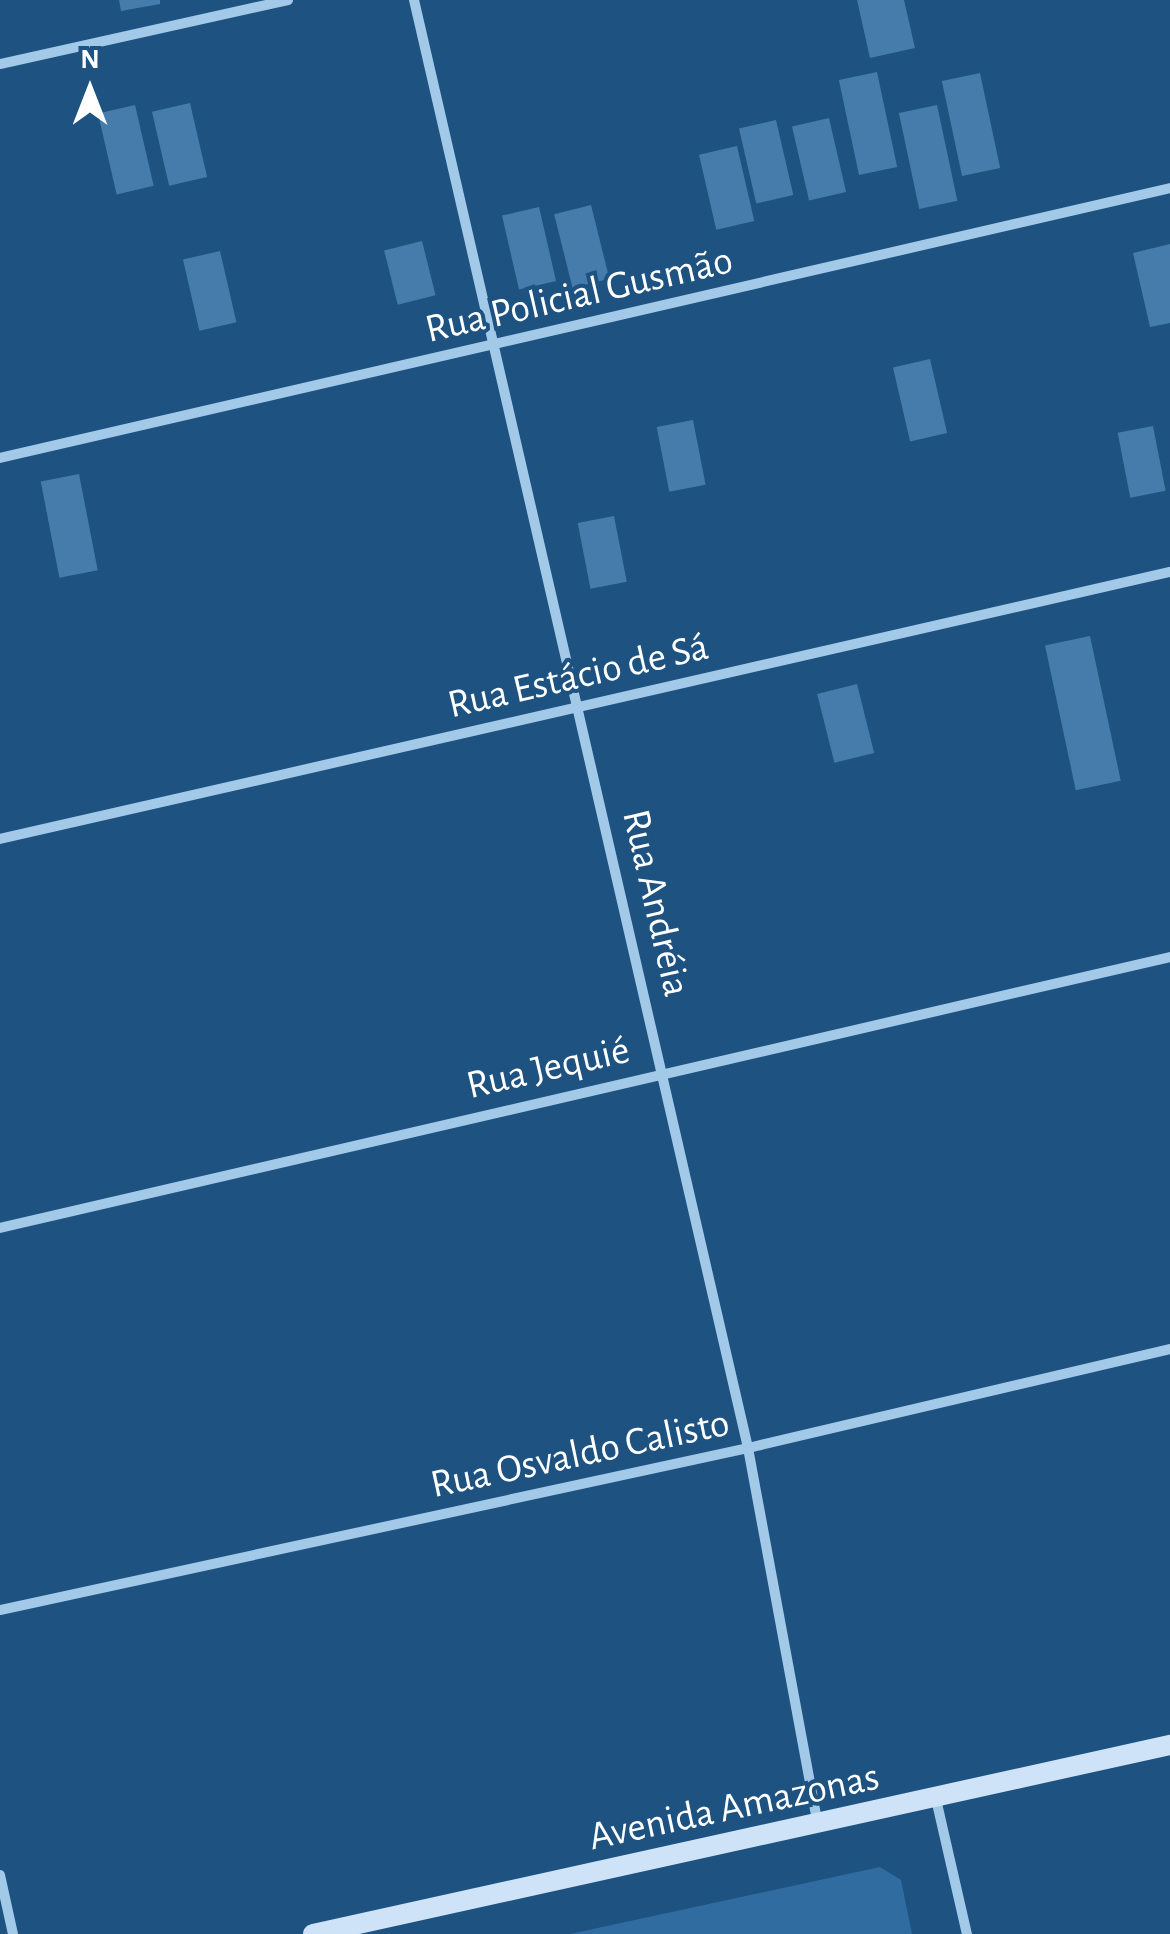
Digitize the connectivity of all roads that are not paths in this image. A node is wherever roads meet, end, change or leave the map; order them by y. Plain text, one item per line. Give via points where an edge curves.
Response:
1 (288, 0) edge
2 (414, 0) edge
3 (0, 64) edge
4 (1170, 188) edge
5 (496, 346) junction
6 (0, 458) edge
7 (1170, 572) edge
8 (580, 707) junction
9 (0, 839) edge
10 (1170, 957) edge
11 (664, 1071) junction
12 (0, 1228) edge
13 (1170, 1349) edge
14 (748, 1448) junction
15 (0, 1610) edge
16 (1170, 1745) edge
17 (936, 1799) junction
18 (818, 1824) junction
19 (0, 1874) edge
20 (13, 1934) edge
21 (313, 1934) edge
22 (967, 1934) edge

1 - 3 street
2 - 5 street, Rua Andréia
4 - 5 street, Rua Policial Gusmão
5 - 6 street, Rua Policial Gusmão
5 - 8 street, Rua Andréia
7 - 8 street, Rua Estácio de Sá
8 - 9 street, Rua Estácio de Sá
8 - 11 street, Rua Andréia
10 - 11 street, Rua Jequié
11 - 12 street, Rua Jequié
11 - 14 street, Rua Andréia
13 - 14 street, Rua Osvaldo Calisto
14 - 15 street, Rua Osvaldo Calisto
14 - 18 street, Rua Andréia
16 - 17 street, Avenida Amazonas
17 - 18 street, Avenida Amazonas
17 - 22 street
18 - 21 street, Avenida Amazonas
19 - 20 street

